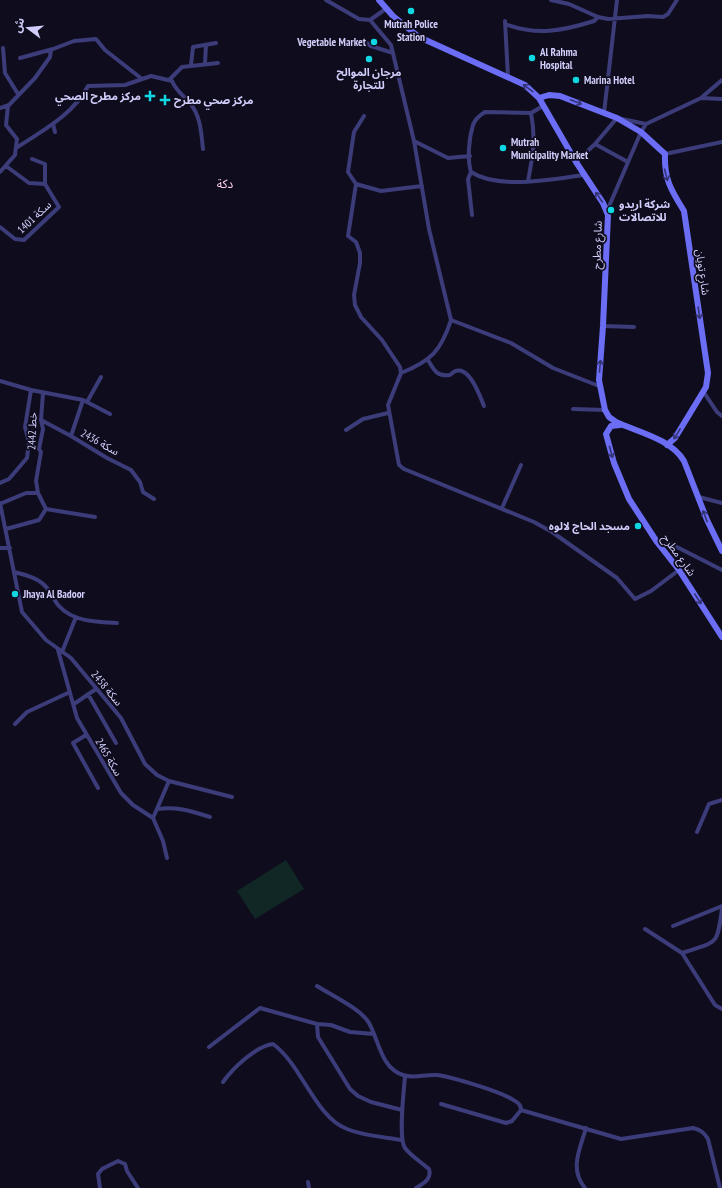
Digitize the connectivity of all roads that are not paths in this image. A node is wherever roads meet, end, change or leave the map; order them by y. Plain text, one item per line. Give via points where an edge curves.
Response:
1 (326, 0) edge
2 (379, 0) edge
3 (551, 0) edge
4 (617, 0) edge
5 (677, 0) edge
6 (386, 8) junction
7 (598, 17) junction
8 (614, 18) junction
9 (370, 20) junction
10 (364, 41) dead end
11 (216, 43) dead end
12 (206, 45) junction
13 (3, 48) dead end
14 (51, 50) junction
15 (393, 54) junction
16 (20, 58) dead end
17 (205, 63) junction
18 (218, 63) dead end
19 (191, 65) junction
20 (508, 77) junction
21 (142, 79) junction
22 (168, 80) junction
23 (722, 80) edge
24 (18, 94) junction
25 (539, 98) junction
26 (701, 98) junction
27 (722, 98) edge
28 (8, 106) junction
29 (543, 106) junction
30 (0, 108) edge
31 (531, 113) junction
32 (604, 113) junction
33 (364, 116) dead end
34 (617, 118) junction
35 (53, 124) junction
36 (646, 124) junction
37 (55, 132) dead end
38 (641, 132) junction
39 (414, 141) junction
40 (722, 142) edge
41 (595, 144) junction
42 (16, 148) junction
43 (203, 148) dead end
44 (665, 154) junction
45 (470, 156) junction
46 (32, 159) dead end
47 (576, 162) junction
48 (628, 162) junction
49 (6, 166) junction
50 (0, 172) edge
51 (471, 172) junction
52 (584, 175) junction
53 (528, 181) junction
54 (45, 184) junction
55 (356, 184) junction
56 (422, 186) junction
57 (606, 211) junction
58 (472, 215) dead end
59 (0, 227) edge
60 (451, 320) junction
61 (603, 326) junction
62 (634, 327) dead end
63 (428, 360) junction
64 (401, 372) junction
65 (100, 377) dead end
66 (0, 382) edge
67 (599, 386) junction
68 (31, 390) junction
69 (703, 392) junction
70 (43, 393) junction
71 (85, 401) junction
72 (484, 406) dead end
73 (573, 409) dead end
74 (605, 410) junction
75 (388, 413) junction
76 (110, 414) dead end
77 (722, 416) edge
78 (41, 420) junction
79 (621, 425) junction
80 (346, 430) dead end
81 (71, 436) junction
82 (667, 445) junction
83 (521, 465) dead end
84 (0, 483) edge
85 (38, 493) junction
86 (699, 497) junction
87 (154, 499) dead end
88 (0, 503) edge
89 (722, 503) edge
90 (502, 508) junction
91 (46, 509) junction
92 (95, 517) dead end
93 (6, 529) junction
94 (661, 546) junction
95 (0, 548) edge
96 (10, 548) junction
97 (722, 551) edge
98 (679, 570) junction
99 (722, 570) edge
100 (14, 572) junction
101 (76, 617) junction
102 (117, 623) dead end
103 (722, 637) edge
104 (58, 649) junction
105 (62, 652) junction
106 (96, 689) junction
107 (70, 692) junction
108 (88, 694) junction
109 (74, 704) junction
110 (15, 724) dead end
111 (86, 736) junction
112 (116, 743) dead end
113 (169, 781) junction
114 (98, 788) dead end
115 (232, 797) dead end
116 (722, 800) edge
117 (157, 809) junction
118 (210, 817) dead end
119 (153, 818) junction
120 (696, 832) dead end
121 (167, 858) dead end
122 (722, 906) edge
123 (722, 909) edge
124 (673, 926) dead end
125 (645, 929) dead end
126 (682, 953) junction
127 (317, 986) dead end
128 (722, 1009) edge
129 (316, 1024) junction
130 (374, 1034) junction
131 (209, 1048) dead end
132 (405, 1076) junction
133 (223, 1082) dead end
134 (442, 1104) dead end
135 (402, 1110) junction
136 (521, 1110) junction
137 (586, 1128) junction
138 (402, 1140) junction
139 (308, 1182) dead end
140 (100, 1188) edge
141 (138, 1188) edge
142 (309, 1188) edge
143 (416, 1188) edge
144 (585, 1188) edge
145 (720, 1188) edge

1 - 9 street via 359,19
2 - 6 main road, شارع مطرح
3 - 7 street via 569,4
4 - 8 street
5 - 8 street via 663,17
6 - 9 street
6 - 20 main road, شارع مطرح via 419,37
7 - 8 street
7 - 20 street via 594,22 554,32 522,30 505,23
8 - 32 street
9 - 15 street via 387,40
10 - 15 street
11 - 12 street
12 - 17 street
12 - 19 street via 193,47
13 - 24 street via 5,73
14 - 16 street
14 - 21 street via 74,40 96,39 105,50
14 - 24 street via 50,57 35,78
15 - 39 street
17 - 18 street
17 - 19 street
19 - 22 street via 182,67
25 -> 20 main road, شارع مطرح via 529,88
21 - 22 street via 151,76
21 - 35 street via 125,85 88,86 77,104
22 - 43 street via 172,81 176,91 190,103 201,122
23 - 26 street
24 - 28 street
25 - 29 main road, شارع مطرح
25 -> 32 main road via 549,95 560,96
26 - 27 street
26 - 36 street
28 - 30 street
28 - 42 street via 6,125 17,139
29 - 31 street
29 - 47 main road, شارع مطرح
31 - 45 street via 485,112 479,116 473,124
31 - 53 street via 535,148
32 - 34 main road
33 - 55 street via 355,128 350,149 348,172
34 - 36 street
34 - 38 main road
34 - 41 street
35 - 37 street
35 - 42 street
36 - 38 street
38 - 44 main road
38 - 48 street
39 - 45 street via 448,158
39 - 56 street
40 - 44 street
41 - 47 street
41 - 48 street
42 - 49 street via 15,155
44 -> 69 main road, شارع تويان via 664,172 684,211 708,373
45 - 51 street
46 - 54 street via 45,164
47 - 52 main road, شارع مطرح
48 - 57 street
49 - 50 street
49 - 54 street via 29,183
51 - 53 street via 480,178
51 - 58 street via 468,179
52 - 53 street
57 -> 52 main road, شارع مطرح
54 - 59 street, 1401 سكة via 59,206 54,211 21,241 15,240
55 - 56 street via 381,191
55 - 64 street via 348,233 350,239 359,247 360,253 355,305 361,317 398,363
56 - 60 street via 429,229
57 - 61 main road, شارع مطرح via 609,224
60 - 63 street via 444,340
60 - 67 street via 511,343 553,368
61 - 62 street
67 -> 61 main road, شارع مطرح
63 - 64 street
63 - 72 street via 441,376 450,375 454,371 464,371 477,387
64 - 75 street via 389,399
65 - 71 street, سكة 2436
66 - 68 street
67 - 74 main road, شارع مطرح
68 - 70 street
68 - 84 street via 24,427 29,442 28,458 9,479
69 - 77 street via 716,412
69 -> 82 main road, شارع تويان via 675,438
70 - 71 street
70 - 78 street, 2442 خط
71 - 76 street
71 - 81 street, سكة 2436
73 - 74 street
74 - 79 main road via 612,420
75 - 80 street via 363,419
75 - 90 street via 398,465
78 - 81 street
78 - 85 street, 2442 خط via 43,429 36,481
79 - 82 main road
79 -> 94 main road, شارع مطرح via 614,425 607,431 614,463 629,499
81 - 87 street, سكة 2436 via 131,470 140,482 143,492
82 - 86 main road via 679,453 684,461
83 - 90 street
85 - 88 street via 26,493
85 - 91 street
86 - 89 street
97 -> 86 main road
88 - 93 street, سكة 2458
90 - 98 street via 552,532 617,578 635,600
91 - 92 street
91 - 93 street via 39,520
93 - 96 street, سكة 2458
94 - 98 main road, شارع مطرح
94 - 99 street via 669,543 678,546
95 - 96 street
96 - 100 street, سكة 2458
98 -> 103 main road, شارع مطرح
100 - 101 street via 32,577 47,587 60,607
100 - 104 street, سكة 2458 via 22,612 46,640
101 - 102 street
101 - 105 street
104 - 105 street, سكة 2458
104 - 107 street, سكة 2465
105 - 106 street, سكة 2458 via 71,658
106 - 108 street
106 - 113 street, سكة 2458 via 121,718 145,764 157,775
107 - 109 street, سكة 2465
107 - 110 street via 32,709
108 - 109 street
108 - 112 street
109 - 111 street, سكة 2465 via 77,718
111 - 114 street via 73,743
111 - 119 street, سكة 2465 via 120,793
113 - 115 street, سكة 2458
113 - 117 street
116 - 120 street via 709,804
117 - 118 street via 183,808
117 - 119 street
119 - 121 street via 164,841
122 - 124 street
123 - 126 street via 718,934 713,943
125 - 126 street
126 - 128 street via 715,1005
127 - 130 street via 366,1018
129 - 130 street via 331,1025 350,1032
129 - 131 street via 260,1008
129 - 135 street via 318,1037 350,1089 371,1102
130 - 132 street via 387,1064
132 - 135 street
132 - 136 street via 436,1075 454,1079 505,1095 516,1101
133 - 138 street via 232,1070 264,1045 273,1044 284,1052 317,1102 334,1122 347,1130
134 - 136 street via 506,1123 512,1122
135 - 138 street
136 - 137 street
137 - 144 street via 576,1166 576,1176
137 - 145 street via 621,1139 698,1129 708,1139
138 - 143 street via 405,1149 426,1166 430,1173 427,1181
139 - 142 street
140 - 141 street via 98,1174 102,1169 118,1162 125,1164

